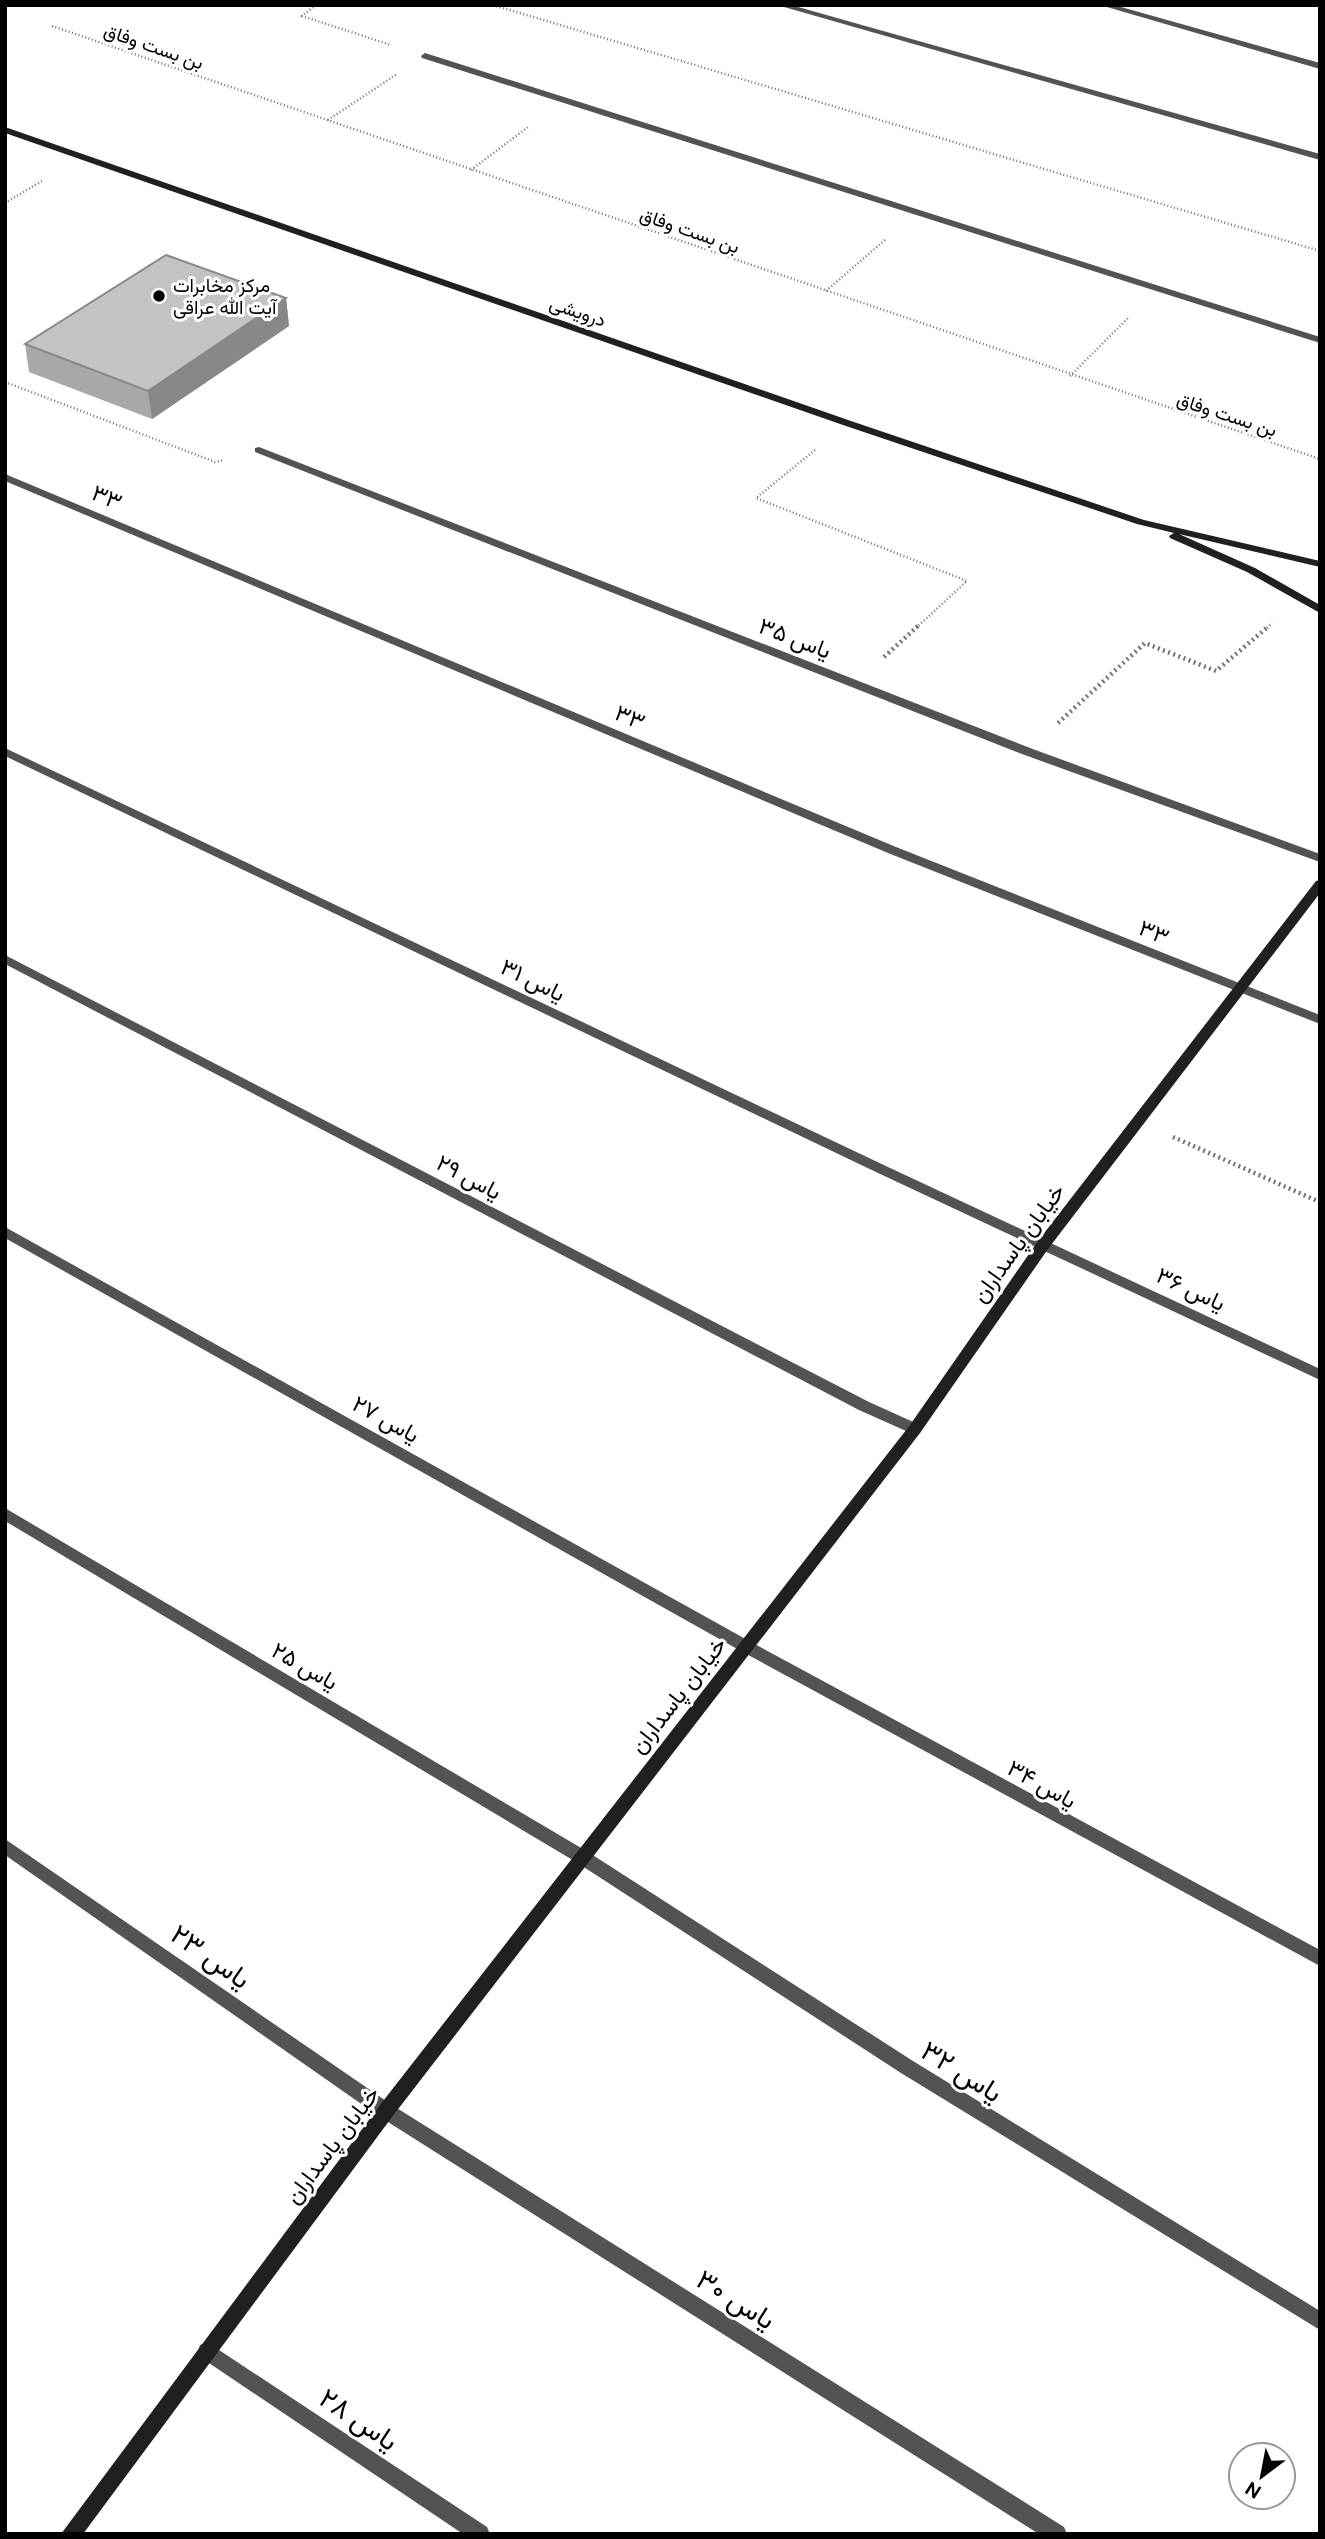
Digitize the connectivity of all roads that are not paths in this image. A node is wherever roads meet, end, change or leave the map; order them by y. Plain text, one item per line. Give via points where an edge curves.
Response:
1 (781, 5) edge
2 (1104, 5) edge
3 (425, 56) road end
4 (1320, 66) edge
5 (5, 130) edge
6 (1320, 157) edge
7 (1320, 340) edge
8 (258, 450) road end
9 (5, 477) edge
10 (1141, 522) junction
11 (1320, 564) edge
12 (1320, 610) edge
13 (5, 751) edge
14 (1320, 858) edge
15 (1320, 884) edge
16 (5, 958) edge
17 (1241, 989) junction
18 (1320, 1020) edge
19 (5, 1232) edge
20 (1043, 1245) junction
21 (1320, 1375) edge
22 (915, 1429) junction
23 (5, 1514) edge
24 (745, 1646) junction
25 (5, 1846) edge
26 (582, 1857) junction
27 (1320, 1959) edge
28 (386, 2111) junction
29 (1320, 2321) edge
30 (206, 2351) junction
31 (71, 2534) edge
32 (480, 2534) edge
33 (1058, 2534) edge

1 - 6 street
2 - 4 street
3 - 7 street
5 - 10 street, درویشی
8 - 14 street, یاس ۳۵ via 1026,751
9 - 17 street, ۳۳ via 892,850
10 - 11 street
10 - 12 street via 1251,570
13 - 20 street, یاس ۳۱
15 - 17 street, خیابان پاسداران
16 - 22 street, یاس ۲۹
17 - 18 street, ۳۳
17 - 20 street, خیابان پاسداران
19 - 24 street, یاس ۲۷
20 - 21 street, یاس ۳۶
20 - 22 street, خیابان پاسداران
22 - 24 street, خیابان پاسداران
23 - 26 street, یاس ۲۵
24 - 26 street, خیابان پاسداران
24 - 27 street, یاس ۳۴
25 - 28 street, یاس ۲۳
26 - 28 street, خیابان پاسداران
26 - 29 street, یاس ۳۲ via 907,2067
28 - 30 street, خیابان پاسداران
28 - 33 street, یاس ۳۰
30 - 31 street, خیابان پاسداران
30 - 32 street, یاس ۲۸

